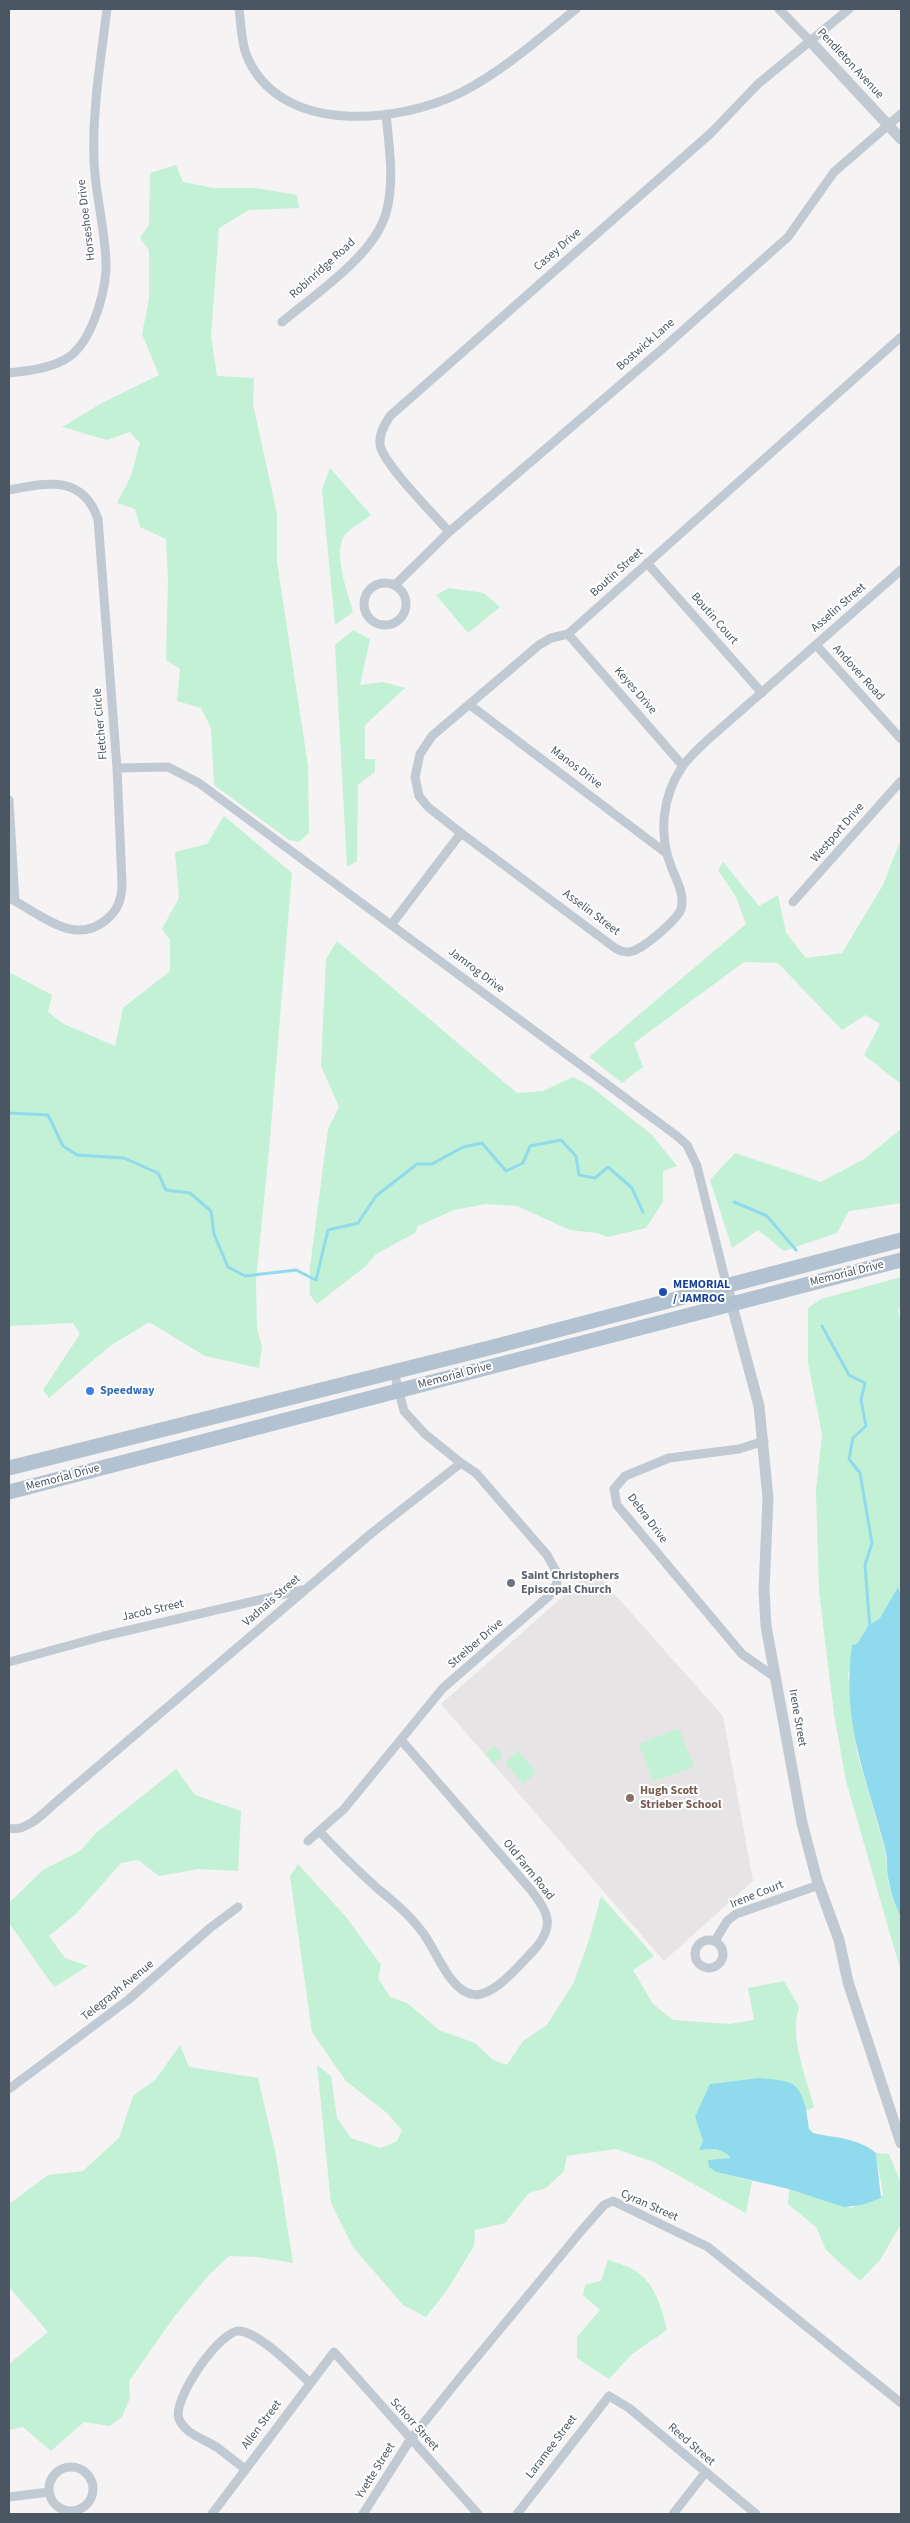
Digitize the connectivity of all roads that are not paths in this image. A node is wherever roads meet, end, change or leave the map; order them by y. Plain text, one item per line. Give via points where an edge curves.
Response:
1 (107, 9) edge
2 (239, 9) edge
3 (576, 9) edge
4 (779, 9) edge
5 (849, 9) edge
6 (811, 42) junction
7 (386, 114) junction
8 (901, 114) edge
9 (888, 125) junction
10 (901, 139) edge
11 (282, 322) dead end
12 (901, 337) edge
13 (9, 373) edge
14 (9, 490) edge
15 (449, 532) junction
16 (647, 563) junction
17 (901, 570) edge
18 (395, 585) junction
19 (568, 634) junction
20 (816, 645) junction
21 (762, 693) junction
22 (470, 705) junction
23 (901, 739) edge
24 (683, 766) junction
25 (117, 768) junction
26 (901, 781) edge
27 (9, 800) edge
28 (461, 833) junction
29 (666, 853) junction
30 (12, 899) edge
31 (793, 902) dead end
32 (391, 924) junction
33 (901, 1240) edge
34 (901, 1260) edge
35 (727, 1287) junction
36 (731, 1304) junction
37 (394, 1372) junction
38 (399, 1391) junction
39 (764, 1441) junction
40 (461, 1463) junction
41 (9, 1468) edge
42 (9, 1492) edge
43 (305, 1590) junction
44 (9, 1662) edge
45 (776, 1678) junction
46 (402, 1741) junction
47 (9, 1828) edge
48 (320, 1832) junction
49 (308, 1841) dead end
50 (819, 1885) junction
51 (238, 1907) dead end
52 (715, 1941) dead end
53 (9, 2089) edge
54 (901, 2143) edge
55 (334, 2352) joint
56 (310, 2383) junction
57 (609, 2396) joint
58 (901, 2403) edge
59 (410, 2440) junction
60 (245, 2469) junction
61 (704, 2473) junction
62 (49, 2492) junction
63 (9, 2497) edge
64 (212, 2514) edge
65 (363, 2514) edge
66 (478, 2514) edge
67 (517, 2514) edge
68 (673, 2514) edge
69 (756, 2514) edge

1 - 13 street, Horseshoe Drive via 94,143 95,181 106,270 101,295 90,330 70,357 51,366
2 - 7 street via 249,60 264,81 283,98 319,112 360,116
3 - 7 street via 518,56 472,86 429,105
4 - 6 street, Pendleton Avenue
5 - 6 street, Casey Drive
6 - 9 street, Pendleton Avenue
6 - 15 street, Casey Drive via 758,84 711,133 390,416 381,435 382,451 396,472
7 - 11 street, Robinridge Road via 390,189 380,228 350,264
8 - 9 street, Bostwick Lane
9 - 10 street, Pendleton Avenue
9 - 15 street, Bostwick Lane via 834,172 788,236
12 - 16 street, Boutin Street
14 - 25 street, Fletcher Circle via 50,485 72,487 85,495 96,512 100,530
15 - 18 street, Bostwick Lane
16 - 19 street, Boutin Street
16 - 21 street, Boutin Court
17 - 20 street, Asselin Street
18 - 18 street via 405,597 404,613 392,624 376,623 366,612 365,596 379,583
19 - 22 street, Boutin Street via 550,638 539,645
19 - 24 street, Keyes Drive
20 - 21 street, Asselin Street
20 - 23 street, Andover Road
21 - 24 street, Asselin Street via 710,737
22 - 28 street, Boutin Street via 428,741 418,759 415,776 420,800
22 - 29 street, Manos Drive
24 - 29 street, Asselin Street via 670,790 665,810 663,837
25 - 30 street, Fletcher Circle via 122,897 115,911 91,930 75,932
25 - 32 street, Jamrog Drive via 161,766 175,769
26 - 31 street, Westport Drive
27 - 30 street
28 - 29 street, Asselin Street via 623,951 640,947 669,925 679,912 681,890
28 - 32 street
32 - 35 street, Jamrog Drive via 688,1145 699,1171
33 - 35 main road, Memorial Drive
34 - 36 main road, Memorial Drive
35 - 36 street, Irene Street
35 - 37 main road, Memorial Drive
36 - 38 main road, Memorial Drive
36 - 39 street, Irene Street via 759,1406
37 - 38 street
37 - 41 main road, Memorial Drive
38 - 40 street via 404,1411 425,1434
38 - 42 main road, Memorial Drive
39 - 45 street, Irene Street via 768,1498 764,1590 766,1626
39 - 45 street, Debra Drive via 739,1449 669,1458 625,1476 614,1489 617,1505 742,1654
40 - 43 street, Vadnais Street
40 - 46 street, Streiber Drive via 476,1473 547,1555 558,1573 556,1583 549,1596 443,1688
43 - 44 street, Jacob Street
43 - 47 street, Vadnais Street via 49,1808 25,1826
45 - 50 street, Irene Street via 802,1823
46 - 48 street, Streiber Drive
46 - 48 street, Old Farm Road via 548,1914 539,1944 521,1964 483,1994 472,1994 459,1988 414,1921
48 - 49 street, Streiber Drive
50 - 52 street, Irene Court via 736,1914 727,1921
50 - 54 street, Irene Street
51 - 53 street, Telegraph Avenue via 128,2000
55 - 56 street, Allen Street
55 - 59 street, Schorr Street
56 - 60 street, Allen Street
56 - 60 street via 281,2356 248,2333 238,2330 228,2333 212,2349 183,2393 178,2418 190,2432
57 - 61 street, Reed Street via 629,2408
57 - 67 street, Laramee Street
58 - 59 street, Cyran Street via 708,2247 613,2201 604,2205 582,2230
59 - 65 street, Yvette Street
59 - 66 street, Schorr Street
60 - 64 street, Allen Street
61 - 68 street
61 - 69 street, Reed Street
62 - 62 street via 57,2507 73,2511 88,2503 92,2487 84,2472 68,2468 53,2476
62 - 63 street

